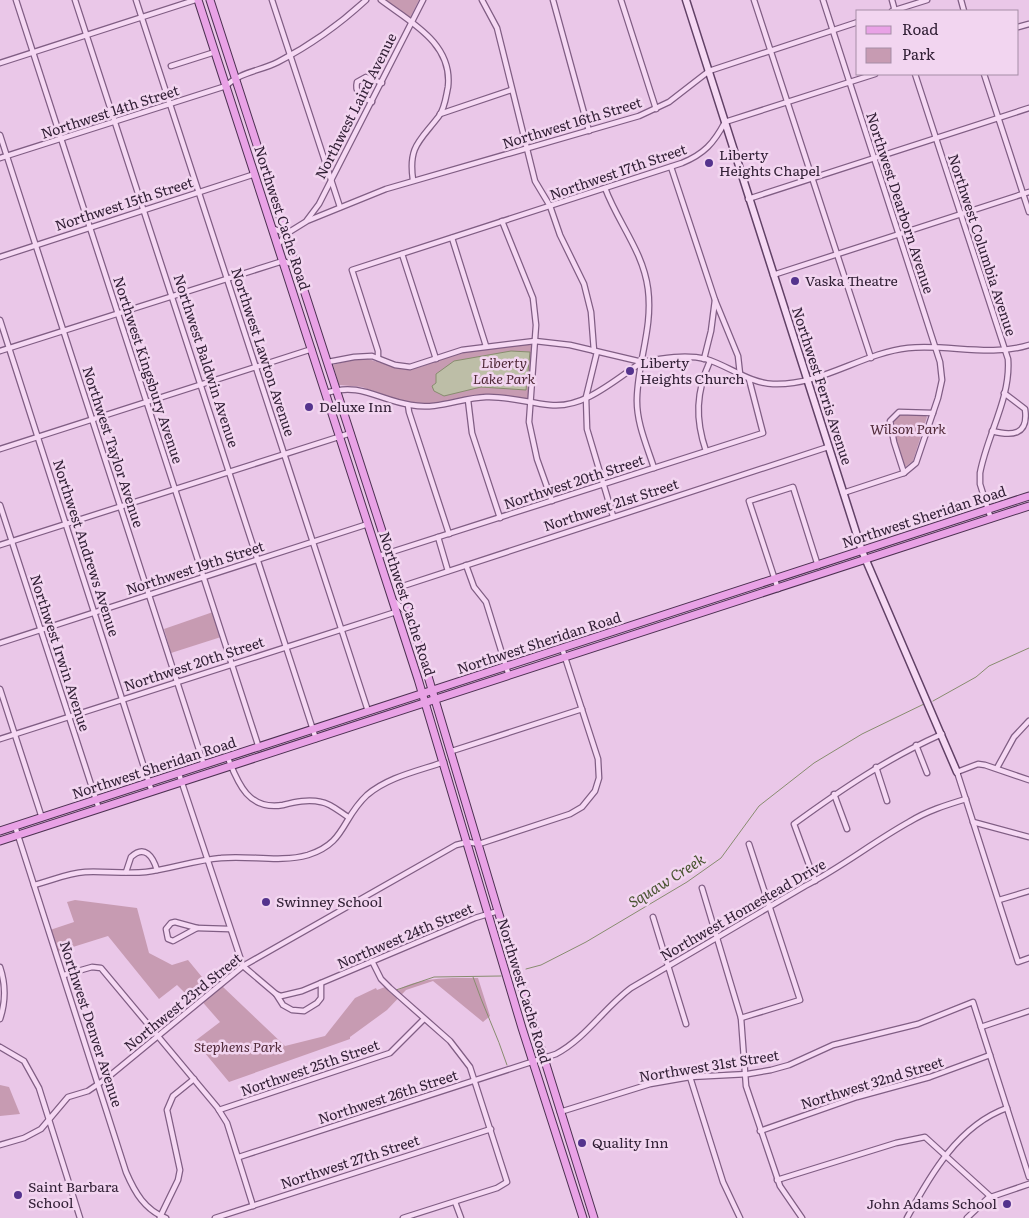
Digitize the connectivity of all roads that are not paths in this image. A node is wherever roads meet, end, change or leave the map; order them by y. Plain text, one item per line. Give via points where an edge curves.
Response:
1 (16, 0) edge
2 (75, 0) edge
3 (136, 0) edge
4 (197, 0) edge
5 (210, 0) edge
6 (272, 0) edge
7 (366, 0) edge
8 (381, 0) edge
9 (423, 0) edge
10 (482, 0) edge
11 (553, 0) edge
12 (621, 0) edge
13 (686, 0) edge
14 (754, 0) edge
15 (823, 0) edge
16 (927, 0) edge
17 (897, 10) edge
18 (142, 18) junction
19 (412, 22) junction
20 (856, 23) edge
21 (833, 30) junction
22 (87, 35) junction
23 (771, 50) junction
24 (215, 52) junction
25 (33, 53) junction
26 (290, 55) junction
27 (0, 64) edge
28 (171, 66) dead end
29 (709, 71) junction
30 (872, 75) edge
31 (915, 75) edge
32 (984, 75) edge
33 (235, 77) junction
34 (849, 82) junction
35 (382, 83) junction
36 (226, 86) junction
37 (511, 90) junction
38 (372, 102) junction
39 (787, 102) junction
40 (171, 104) junction
41 (1029, 108) edge
42 (656, 109) junction
43 (440, 114) junction
44 (998, 118) junction
45 (725, 122) junction
46 (115, 123) junction
47 (589, 131) junction
48 (0, 135) edge
49 (936, 138) junction
50 (62, 140) junction
51 (527, 149) junction
52 (7, 156) junction
53 (0, 158) edge
54 (874, 158) junction
55 (671, 167) junction
56 (254, 174) junction
57 (812, 178) junction
58 (332, 180) junction
59 (413, 180) junction
60 (605, 188) junction
61 (199, 191) junction
62 (1029, 192) edge
63 (1023, 194) junction
64 (748, 199) junction
65 (550, 206) junction
66 (340, 207) junction
67 (144, 210) junction
68 (1029, 212) edge
69 (961, 214) junction
70 (307, 221) junction
71 (502, 221) junction
72 (90, 227) junction
73 (272, 228) junction
74 (286, 234) junction
75 (899, 234) junction
76 (452, 238) junction
77 (36, 245) junction
78 (278, 246) junction
79 (291, 250) junction
80 (402, 254) junction
81 (836, 254) junction
82 (0, 256) edge
83 (283, 261) junction
84 (296, 266) junction
85 (773, 275) junction
86 (228, 278) junction
87 (173, 296) junction
88 (715, 300) junction
89 (118, 313) junction
90 (0, 320) edge
91 (64, 330) junction
92 (535, 340) junction
93 (1029, 345) edge
94 (486, 346) junction
95 (9, 348) junction
96 (936, 348) junction
97 (312, 349) junction
98 (1004, 350) junction
99 (0, 351) edge
100 (595, 351) junction
101 (378, 358) junction
102 (871, 358) junction
103 (436, 359) junction
104 (704, 359) junction
105 (710, 361) junction
106 (328, 362) junction
107 (642, 362) junction
108 (257, 367) junction
109 (740, 374) junction
110 (749, 378) junction
111 (807, 380) junction
112 (202, 384) junction
113 (337, 390) junction
114 (326, 393) junction
115 (1004, 393) junction
116 (586, 397) junction
117 (468, 400) junction
118 (147, 402) junction
119 (531, 403) junction
120 (408, 405) junction
121 (933, 413) junction
122 (93, 419) junction
123 (992, 431) junction
124 (351, 433) junction
125 (340, 436) junction
126 (38, 437) junction
127 (828, 447) junction
128 (0, 449) edge
129 (706, 451) junction
130 (284, 454) junction
131 (654, 468) junction
132 (230, 471) junction
133 (904, 472) junction
134 (602, 485) junction
135 (174, 489) junction
136 (843, 493) junction
137 (1029, 496) edge
138 (552, 501) junction
139 (0, 505) edge
140 (1029, 506) edge
141 (120, 507) junction
142 (988, 510) junction
143 (613, 516) junction
144 (500, 518) junction
145 (990, 519) junction
146 (66, 524) junction
147 (368, 524) junction
148 (449, 534) junction
149 (438, 538) junction
150 (12, 541) junction
151 (313, 542) junction
152 (0, 545) edge
153 (862, 551) junction
154 (390, 553) junction
155 (379, 556) junction
156 (258, 560) junction
157 (866, 560) junction
158 (466, 565) junction
159 (818, 566) junction
160 (448, 571) junction
161 (204, 577) junction
162 (775, 579) junction
163 (758, 584) junction
164 (400, 587) junction
165 (778, 589) junction
166 (730, 594) junction
167 (149, 595) junction
168 (392, 599) junction
169 (732, 604) junction
170 (407, 608) junction
171 (95, 612) junction
172 (396, 612) junction
173 (684, 619) junction
174 (342, 628) junction
175 (40, 630) junction
176 (0, 643) edge
177 (286, 646) junction
178 (562, 648) junction
179 (565, 657) junction
180 (233, 664) junction
181 (506, 666) junction
182 (509, 676) junction
183 (178, 682) junction
184 (0, 689) edge
185 (433, 690) junction
186 (422, 693) junction
187 (123, 698) junction
188 (436, 700) junction
189 (426, 704) junction
190 (582, 709) junction
191 (368, 711) junction
192 (69, 716) junction
193 (1029, 721) edge
194 (313, 730) junction
195 (16, 734) junction
196 (942, 734) junction
197 (0, 739) edge
198 (316, 739) junction
199 (916, 745) junction
200 (259, 748) junction
201 (452, 751) junction
202 (228, 758) junction
203 (444, 762) junction
204 (204, 765) junction
205 (232, 766) junction
206 (876, 768) junction
207 (997, 768) junction
208 (957, 772) junction
209 (927, 773) dead end
210 (179, 774) junction
211 (1029, 780) edge
212 (182, 782) junction
213 (150, 783) junction
214 (152, 792) junction
215 (834, 794) junction
216 (966, 799) junction
217 (96, 800) junction
218 (886, 801) dead end
219 (99, 809) junction
220 (348, 817) junction
221 (42, 818) junction
222 (973, 822) junction
223 (16, 826) junction
224 (847, 829) dead end
225 (0, 831) edge
226 (18, 835) junction
227 (1029, 837) edge
228 (0, 841) edge
229 (468, 842) junction
230 (479, 844) junction
231 (749, 844) dead end
232 (206, 860) junction
233 (157, 870) junction
234 (126, 872) junction
235 (815, 881) junction
236 (34, 885) junction
237 (702, 888) dead end
238 (1029, 891) edge
239 (999, 900) junction
240 (768, 907) junction
241 (498, 911) junction
242 (488, 913) junction
243 (653, 917) dead end
244 (197, 928) junction
245 (229, 929) junction
246 (718, 937) junction
247 (1029, 958) edge
248 (372, 961) junction
249 (0, 966) edge
250 (243, 966) junction
251 (668, 966) junction
252 (64, 976) junction
253 (321, 983) junction
254 (276, 994) junction
255 (1029, 1011) edge
256 (0, 1018) edge
257 (740, 1018) junction
258 (424, 1019) junction
259 (686, 1024) dead end
260 (981, 1027) junction
261 (159, 1036) junction
262 (0, 1047) edge
263 (990, 1055) junction
264 (543, 1058) junction
265 (533, 1061) junction
266 (743, 1074) junction
267 (690, 1077) junction
268 (194, 1079) junction
269 (475, 1080) junction
270 (98, 1084) junction
271 (1007, 1108) junction
272 (219, 1110) junction
273 (560, 1112) junction
274 (49, 1120) junction
275 (491, 1129) junction
276 (760, 1131) junction
277 (0, 1145) edge
278 (571, 1146) junction
279 (561, 1149) junction
280 (946, 1156) junction
281 (239, 1157) junction
282 (1029, 1177) edge
283 (778, 1180) junction
284 (1029, 1184) edge
285 (992, 1197) junction
286 (455, 1202) junction
287 (253, 1206) junction
288 (160, 1217) edge
289 (80, 1218) edge
290 (166, 1218) edge
291 (215, 1218) edge
292 (403, 1218) edge
293 (461, 1218) edge
294 (583, 1218) edge
295 (594, 1218) edge
296 (740, 1218) edge
297 (802, 1218) edge
298 (907, 1218) edge
299 (967, 1218) edge

1 - 25 street, Northwest Kingsbury Avenue
2 - 22 street, Northwest Baldwin Avenue
3 - 18 street, Northwest Lawton Avenue
4 - 18 street
4 - 24 main road, Northwest Cache Road
5 - 33 main road, Northwest Cache Road
6 - 26 street
7 - 26 street via 340,22
8 - 19 street
9 - 19 street, Northwest Laird Avenue
10 - 37 street via 496,28
11 - 47 street
12 - 42 street
13 - 29 main road, Northwest Ferris Avenue
14 - 23 street
15 - 21 street, Northwest Dearborn Avenue
16 - 17 street
18 - 22 street
18 - 40 street, Northwest Lawton Avenue
19 - 35 street, Northwest Laird Avenue
19 - 43 street via 434,41 446,65 447,95
20 - 21 street, Northwest 16th Street
21 - 23 street, Northwest 16th Street
21 - 34 street, Northwest Dearborn Avenue
22 - 25 street
22 - 46 street, Northwest Baldwin Avenue
23 - 29 street, Northwest 16th Street
23 - 39 street
24 - 28 street
24 - 36 main road, Northwest Cache Road
25 - 27 street
25 - 50 street, Northwest Kingsbury Avenue
26 - 33 street
26 - 58 street
29 - 42 street, Northwest 16th Street
29 - 45 main road, Northwest Ferris Avenue
30 - 34 street
31 - 49 street, Northwest Columbia Avenue
32 - 44 street
33 - 36 street
33 - 74 main road, Northwest Cache Road
34 - 39 street
34 - 54 street, Northwest Dearborn Avenue
35 - 38 street, Northwest Laird Avenue
35 - 38 street via 366,77 357,82 360,96
36 - 40 street, Northwest 14th Street
36 - 56 main road, Northwest Cache Road
37 - 43 street
37 - 51 street
38 - 58 street, Northwest Laird Avenue
39 - 45 street
39 - 57 street
40 - 46 street, Northwest 14th Street
40 - 61 street, Northwest Lawton Avenue
41 - 44 street
42 - 47 street, Northwest 16th Street
43 - 59 street via 414,148 411,161
44 - 49 street
44 - 63 street
45 - 55 street, Northwest 17th Street via 707,150
45 - 64 main road, Northwest Ferris Avenue
46 - 50 street, Northwest 14th Street
46 - 67 street, Northwest Baldwin Avenue
47 - 51 street, Northwest 16th Street
48 - 52 street, Northwest Taylor Avenue
49 - 54 street
49 - 69 street, Northwest Columbia Avenue
50 - 52 street, Northwest 14th Street
50 - 72 street, Northwest Kingsbury Avenue
51 - 59 street, Northwest 16th Street
51 - 65 street via 535,181
52 - 53 street, Northwest 14th Street
52 - 77 street, Northwest Taylor Avenue
54 - 57 street
54 - 75 street, Northwest Dearborn Avenue
55 - 60 street, Northwest 17th Street
55 - 88 street
56 - 61 street, Northwest 15th Street
56 - 73 main road, Northwest Cache Road
57 - 64 street
57 - 81 street
58 - 66 street
58 - 70 street, Northwest Laird Avenue
59 - 66 street, Northwest 16th Street
60 - 65 street, Northwest 17th Street
60 - 107 street via 638,251 646,277 650,316
61 - 67 street, Northwest 15th Street
61 - 86 street, Northwest Lawton Avenue
62 - 63 street
63 - 68 street
63 - 69 street
64 - 85 main road, Northwest Ferris Avenue
65 - 71 street, Northwest 17th Street
65 - 100 street via 584,284 592,312
66 - 70 street, Northwest 16th Street
67 - 72 street, Northwest 15th Street
67 - 87 street, Northwest Baldwin Avenue
69 - 75 street
69 - 98 street, Northwest Columbia Avenue
70 - 74 street, Northwest 16th Street
71 - 76 street, Northwest 17th Street
71 - 92 street via 533,298
72 - 77 street, Northwest 15th Street
72 - 89 street, Northwest Kingsbury Avenue
73 - 74 street
73 - 78 main road, Northwest Cache Road
74 - 78 street, Northwest 16th Street
74 - 79 main road, Northwest Cache Road
75 - 81 street
75 - 96 street, Northwest Dearborn Avenue
76 - 80 street, Northwest 17th Street
76 - 94 street
77 - 82 street, Northwest 15th Street
77 - 91 street, Northwest Taylor Avenue
78 - 83 main road, Northwest Cache Road
79 - 83 street
79 - 84 main road, Northwest Cache Road
80 - 101 street, Northwest 17th Street via 352,270
80 - 103 street
81 - 85 street
81 - 102 street
83 - 84 street
83 - 86 street
83 - 97 main road, Northwest Cache Road
84 - 106 main road, Northwest Cache Road
85 - 111 main road, Northwest Ferris Avenue
86 - 87 street
86 - 108 street, Northwest Lawton Avenue
87 - 89 street
87 - 112 street, Northwest Baldwin Avenue
88 - 104 street
88 - 109 street via 738,356
89 - 91 street
89 - 118 street, Northwest Kingsbury Avenue
90 - 95 street, Northwest Andrews Avenue
91 - 95 street
91 - 122 street, Northwest Taylor Avenue
92 - 94 street
92 - 100 street
92 - 119 street
93 - 98 street
94 - 103 street
95 - 99 street
95 - 126 street, Northwest Andrews Avenue
96 - 98 street
96 - 102 street via 906,349
96 - 121 street, Northwest Dearborn Avenue via 942,380
97 - 108 street
97 - 114 main road, Northwest Cache Road
98 - 115 street, Northwest Columbia Avenue via 1009,372
100 - 107 street
100 - 116 street
101 - 103 street via 410,367
101 - 106 street via 364,356
102 - 111 street
104 - 105 street
104 - 107 street via 676,357
105 - 109 street
105 - 129 street via 701,382 698,403
106 - 113 main road, Northwest Cache Road
107 - 116 street
107 - 131 street via 638,414
108 - 112 street
108 - 130 street, Northwest Lawton Avenue
109 - 110 street
110 - 111 street via 773,384
110 - 129 street, Northwest 20th Street via 765,432
111 - 127 main road, Northwest Ferris Avenue
112 - 118 street
112 - 132 street, Northwest Baldwin Avenue
113 - 114 street
113 - 120 street via 362,389
113 - 124 main road, Northwest Cache Road
114 - 125 main road, Northwest Cache Road
115 - 123 street, Northwest Columbia Avenue
115 - 123 street via 1025,408 1026,422 1016,434
116 - 119 street via 558,406
116 - 134 street via 586,429
117 - 119 street via 495,397
117 - 120 street via 436,407
117 - 144 street via 472,432
118 - 122 street
118 - 135 street, Northwest Kingsbury Avenue
119 - 138 street via 532,438
120 - 148 street
121 - 133 street, Northwest Dearborn Avenue via 916,463
121 - 133 street via 899,412 890,421
122 - 126 street
122 - 141 street, Northwest Taylor Avenue
123 - 142 street, Northwest Columbia Avenue via 980,472
124 - 125 street
124 - 154 main road, Northwest Cache Road
125 - 130 street
125 - 147 main road, Northwest Cache Road
126 - 128 street
126 - 146 street, Northwest Andrews Avenue
127 - 136 main road, Northwest Ferris Avenue
127 - 143 street, Northwest 21st Street
129 - 131 street, Northwest 20th Street
130 - 132 street
130 - 151 street, Northwest Lawton Avenue
131 - 134 street, Northwest 20th Street
132 - 135 street
132 - 156 street, Northwest Baldwin Avenue
133 - 136 street
134 - 138 street, Northwest 20th Street
134 - 143 street
135 - 141 street
135 - 161 street, Northwest Kingsbury Avenue
136 - 153 main road, Northwest Ferris Avenue
137 - 142 main road, Northwest Sheridan Road
138 - 144 street, Northwest 20th Street
139 - 150 street, Northwest Irwin Avenue
140 - 145 main road, Northwest Sheridan Road
141 - 146 street
141 - 167 street, Northwest Taylor Avenue
142 - 145 street, Northwest Columbia Avenue
142 - 153 main road, Northwest Sheridan Road
143 - 158 street, Northwest 21st Street
144 - 148 street, Northwest 20th Street
145 - 157 main road, Northwest Sheridan Road
146 - 150 street
146 - 171 street, Northwest Andrews Avenue
147 - 151 street, Northwest 19th Street
147 - 155 main road, Northwest Cache Road
148 - 149 street, Northwest 20th Street
149 - 154 street, Northwest 20th Street
149 - 160 street
150 - 152 street
150 - 175 street, Northwest Irwin Avenue
151 - 156 street, Northwest 19th Street
151 - 174 street, Northwest Lawton Avenue
153 - 157 main road, Northwest Ferris Avenue
153 - 159 main road, Northwest Sheridan Road
154 - 155 street, Northwest 20th Street
154 - 164 main road, Northwest Cache Road
155 - 168 main road, Northwest Cache Road
156 - 161 street, Northwest 19th Street
156 - 177 street, Northwest Baldwin Avenue
157 - 165 main road, Northwest Sheridan Road
157 - 196 main road, Northwest Ferris Avenue
158 - 160 street, Northwest 21st Street
158 - 181 street via 474,588 486,602
159 - 162 main road, Northwest Sheridan Road
159 - 162 street via 793,487 749,501
160 - 164 street, Northwest 21st Street
161 - 167 street, Northwest 19th Street
161 - 180 street, Northwest Kingsbury Avenue
162 - 163 main road, Northwest Sheridan Road
162 - 165 street
163 - 166 main road, Northwest Sheridan Road
163 - 169 main road via 734,598
164 - 170 main road, Northwest Cache Road
165 - 169 main road, Northwest Sheridan Road
166 - 173 main road via 730,600
166 - 178 main road, Northwest Sheridan Road
167 - 171 street, Northwest 19th Street
167 - 183 street, Northwest Taylor Avenue
168 - 170 street via 403,609
168 - 172 main road, Northwest Cache Road
169 - 173 main road, Northwest Sheridan Road
170 - 185 main road, Northwest Cache Road
171 - 175 street, Northwest 19th Street
171 - 187 street, Northwest Andrews Avenue
172 - 174 street, Northwest 20th Street
172 - 186 main road, Northwest Cache Road
173 - 179 main road, Northwest Sheridan Road
174 - 177 street, Northwest 20th Street
174 - 191 street, Northwest Lawton Avenue
175 - 176 street, Northwest 19th Street
175 - 192 street, Northwest Irwin Avenue
177 - 180 street, Northwest 20th Street
177 - 194 street, Northwest Baldwin Avenue
178 - 179 street
178 - 181 main road, Northwest Sheridan Road
179 - 182 main road, Northwest Sheridan Road
179 - 190 street
180 - 183 street, Northwest 20th Street
180 - 200 street, Northwest Kingsbury Avenue
181 - 182 street
181 - 185 main road, Northwest Sheridan Road
182 - 188 main road, Northwest Sheridan Road
183 - 187 street, Northwest 20th Street
183 - 204 street, Northwest Taylor Avenue
184 - 195 street
185 - 186 main road, Northwest Sheridan Road
185 - 188 main road, Northwest Cache Road
186 - 189 main road, Northwest Cache Road
186 - 191 main road, Northwest Sheridan Road
187 - 192 street, Northwest 20th Street
187 - 213 street, Northwest Andrews Avenue
188 - 189 main road, Northwest Sheridan Road
188 - 201 main road, Northwest Cache Road
189 - 198 main road, Northwest Sheridan Road
189 - 203 main road, Northwest Cache Road
190 - 201 street
190 - 230 street via 600,770 592,796 570,814
191 - 194 main road, Northwest Sheridan Road
192 - 195 street, Northwest 20th Street
192 - 217 street, Northwest Irwin Avenue
193 - 207 street via 1014,737
194 - 198 street, Northwest Baldwin Avenue
194 - 200 main road, Northwest Sheridan Road
195 - 197 street, Northwest 20th Street
195 - 221 street
196 - 199 street
196 - 208 main road, Northwest Ferris Avenue
198 - 205 main road, Northwest Sheridan Road
199 - 206 street
199 - 209 street
200 - 202 main road, Northwest Sheridan Road
201 - 230 main road, Northwest Cache Road
202 - 204 main road, Northwest Sheridan Road
202 - 205 street
203 - 220 street via 380,786 367,795
203 - 229 main road, Northwest Cache Road
204 - 210 main road, Northwest Sheridan Road
205 - 212 main road, Northwest Sheridan Road
205 - 220 street via 241,788 258,803 265,806 300,801 322,802
206 - 215 street
206 - 218 street
207 - 208 street via 978,764
207 - 211 street
208 - 216 street
210 - 212 street
210 - 213 main road, Northwest Sheridan Road
212 - 214 main road, Northwest Sheridan Road
212 - 232 street
213 - 214 street, Northwest Andrews Avenue
213 - 217 main road, Northwest Sheridan Road
214 - 219 main road, Northwest Sheridan Road
215 - 224 street
215 - 235 street via 794,824
216 - 222 street
216 - 235 street, Northwest Homestead Drive via 910,821
217 - 219 street, Northwest Irwin Avenue
217 - 221 main road, Northwest Sheridan Road
219 - 226 main road, Northwest Sheridan Road
220 - 232 street via 334,842 306,855
221 - 223 main road, Northwest Sheridan Road
222 - 227 street
222 - 239 street
223 - 225 main road, Northwest Sheridan Road
223 - 226 street, Northwest Denver Avenue
226 - 228 main road, Northwest Sheridan Road
226 - 236 street, Northwest Denver Avenue
229 - 230 street
229 - 242 main road, Northwest Cache Road
229 - 250 street, Northwest 23rd Street via 445,850
230 - 241 main road, Northwest Cache Road
231 - 240 street
232 - 233 street
232 - 245 street
233 - 234 street
233 - 234 street via 150,854 142,852 131,856
234 - 236 street via 84,872
235 - 240 street, Northwest Homestead Drive
236 - 252 street, Northwest Denver Avenue
237 - 246 street
238 - 239 street
239 - 247 street via 1018,962
240 - 246 street, Northwest Homestead Drive
240 - 257 street via 800,1000
241 - 242 street, Northwest 24th Street
241 - 264 main road, Northwest Cache Road
242 - 248 street, Northwest 24th Street
242 - 265 main road, Northwest Cache Road
243 - 251 street
244 - 244 street via 171,923 166,934 173,941
244 - 245 street
245 - 250 street
246 - 251 street, Northwest Homestead Drive
246 - 257 street
248 - 253 street, Northwest 24th Street
248 - 258 street via 386,984
249 - 256 street via 5,1004
250 - 254 street
250 - 261 street, Northwest 23rd Street
251 - 259 street
251 - 264 street, Northwest Homestead Drive via 620,996 572,1044
252 - 261 street via 92,967 101,968
252 - 270 street, Northwest Denver Avenue
253 - 254 street, Northwest 24th Street via 287,995
253 - 254 street via 321,998 304,1010 292,1010 283,1005
255 - 260 street
257 - 266 street
258 - 269 street via 462,1055
258 - 272 street, Northwest 25th Street via 390,1053
260 - 263 street
260 - 266 street, Northwest 31st Street via 973,1002 918,1024 854,1038 789,1065
261 - 268 street
261 - 270 street, Northwest 23rd Street
262 - 274 street via 24,1061 39,1088
263 - 271 street
263 - 276 street, Northwest 32nd Street
264 - 265 street, Northwest 26th Street
264 - 273 main road, Northwest Cache Road
265 - 269 street, Northwest 26th Street
265 - 279 main road, Northwest Cache Road
266 - 267 street, Northwest 31st Street
266 - 276 street
267 - 273 street, Northwest 31st Street via 627,1090
267 - 296 street via 723,1182
268 - 272 street
268 - 288 street via 173,1096 167,1110 180,1170
269 - 275 street
269 - 281 street, Northwest 26th Street
270 - 274 street, Northwest 23rd Street via 68,1097
270 - 288 street, Northwest Denver Avenue via 131,1184 150,1210
271 - 280 street via 982,1120
271 - 282 street
272 - 281 street
273 - 278 main road, Northwest Cache Road
274 - 277 street, Northwest 23rd Street via 41,1129 24,1138
274 - 289 street
275 - 286 street via 506,1184
275 - 287 street, Northwest 27th Street
276 - 283 street
278 - 279 street
278 - 295 main road, Northwest Cache Road
279 - 294 main road, Northwest Cache Road
280 - 283 street via 925,1137 917,1137
280 - 285 street
280 - 298 street
281 - 287 street
283 - 297 street via 783,1193
284 - 285 street
285 - 299 street
286 - 292 street
286 - 293 street
287 - 291 street, Northwest 27th Street
288 - 290 street

